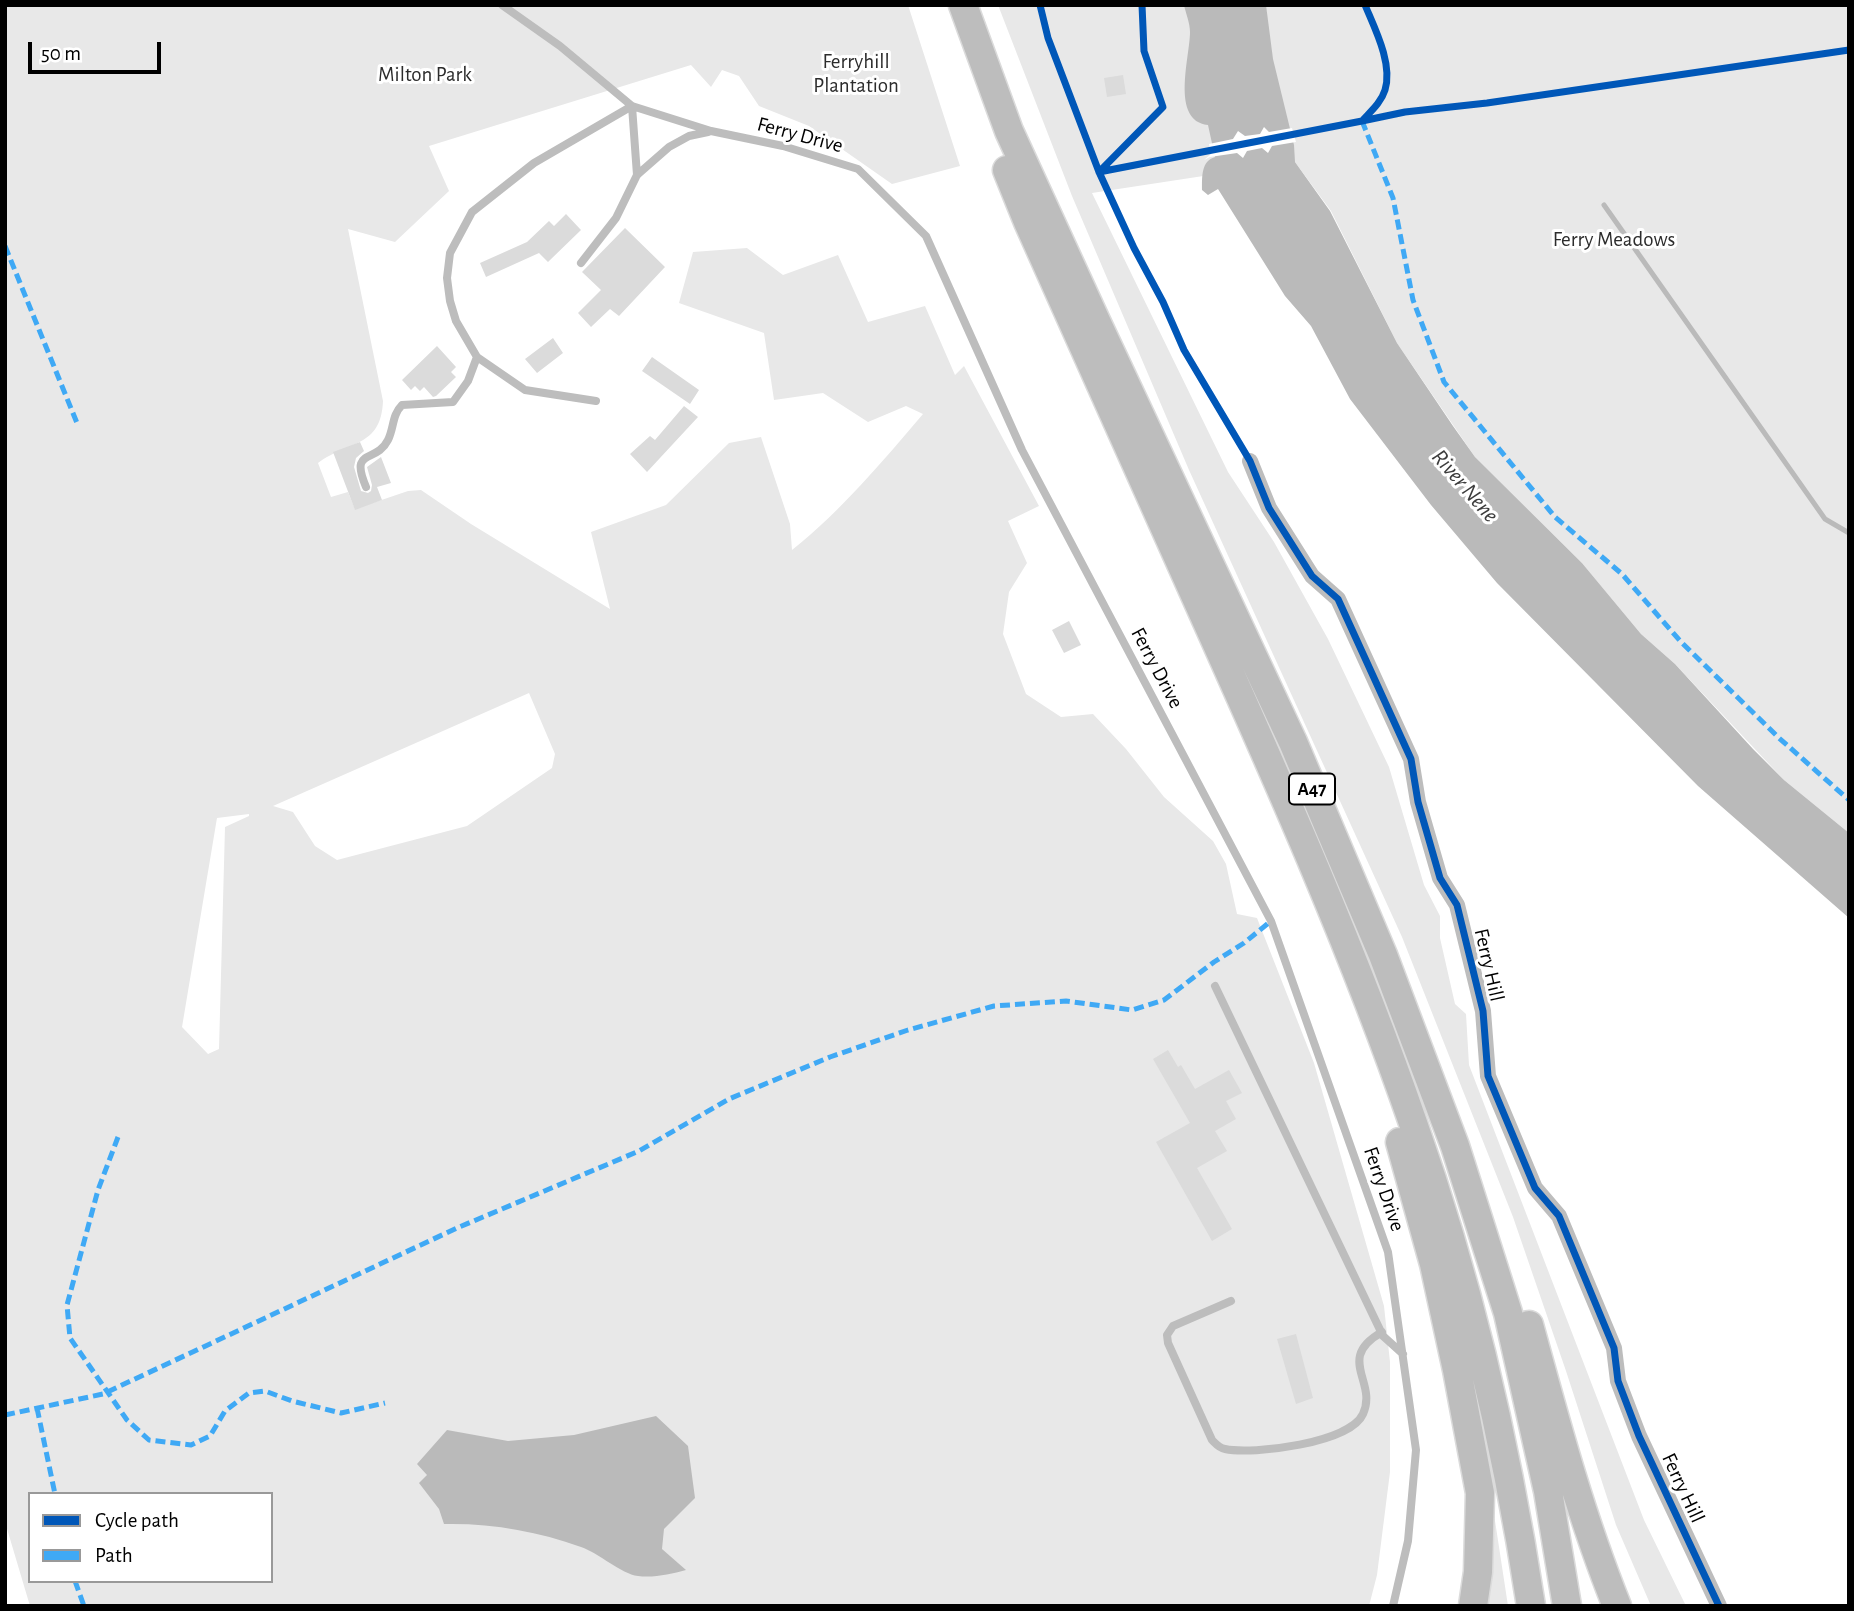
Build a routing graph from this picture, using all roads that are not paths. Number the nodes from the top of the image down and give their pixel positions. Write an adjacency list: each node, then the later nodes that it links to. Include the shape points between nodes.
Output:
1 (502, 5): 4 (lane, Ferry Drive, via 561,46)
2 (942, 5): 12 (highway, A47, via 1028,222 1290,808)
3 (962, 5): 13 (highway, A47, via 1009,131 1293,742)
4 (632, 106): 5 (lane, Ferry Drive); 6 (lane); 8 (lane, via 534,163 472,212 450,253 447,278 456,321)
5 (711, 131): 6 (lane, via 669,147); 17 (lane, Ferry Drive, via 858,169 926,236 1022,450 1271,920 1388,1252)
6 (637, 175): 7 (lane, via 616,218)
7 (580, 263)
8 (477, 357): 9 (lane, via 525,390); 11 (lane, via 453,402 402,405 396,411 387,442 362,460 359,471)
9 (596, 401)
10 (1250, 461): 23 (street, Ferry Hill, via 1269,508 1312,576 1338,599 1411,759 1418,802 1440,878 1457,905 1483,1012 1488,1076 1535,1188 1559,1216 1614,1348 1618,1381 1639,1436)
11 (366, 487)
12 (1349, 951): 19 (highway, A47, via 1434,1264 1457,1370 1480,1493); 20 (highway, A47, via 1414,1125 1451,1244 1516,1506)
13 (1383, 955): 21 (highway, A47, via 1455,1146 1508,1314 1548,1490); 22 (highway, A47, via 1468,1141 1523,1303 1572,1482)
14 (1215, 986): 16 (lane)
15 (1231, 1301): 16 (lane, via 1173,1326 1167,1335 1212,1440 1226,1449 1263,1449 1325,1439 1356,1423 1365,1400 1359,1361 1362,1349)
16 (1382, 1332): 17 (lane)
17 (1403, 1354): 18 (lane, Ferry Drive, via 1416,1450 1408,1541)
18 (1393, 1606)
19 (1473, 1606)
20 (1531, 1606)
21 (1567, 1606)
22 (1617, 1606)
23 (1719, 1606)

